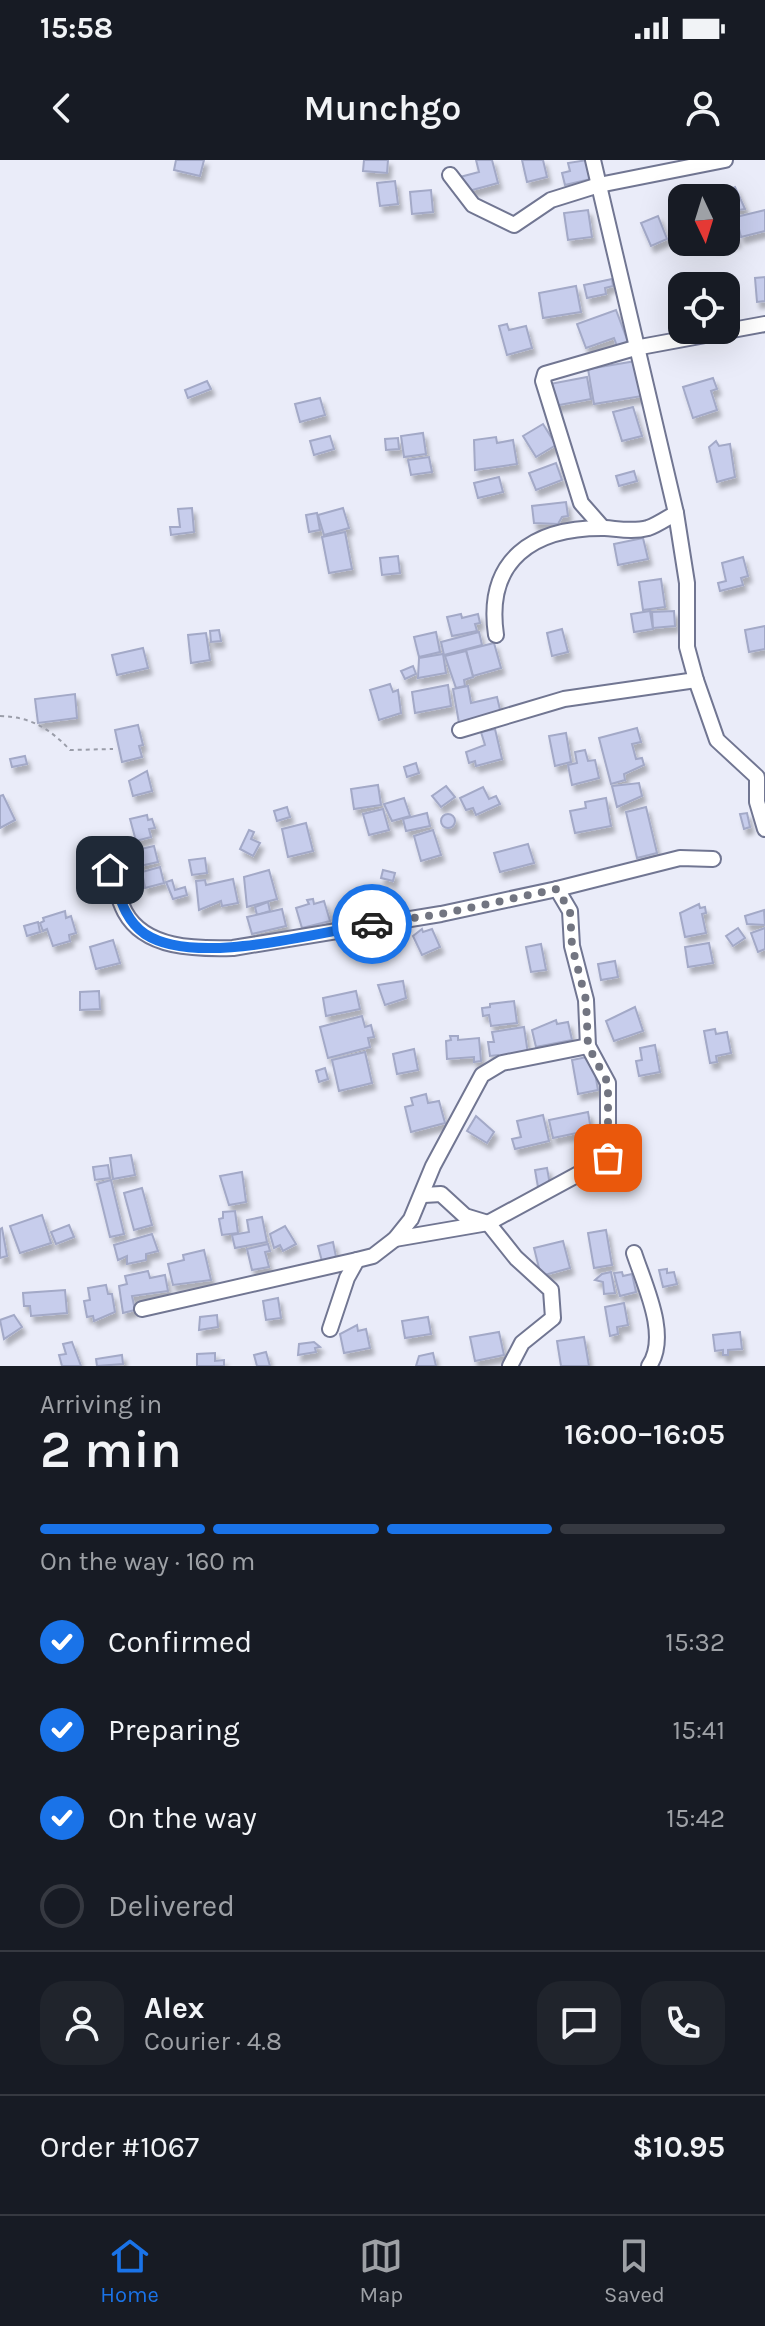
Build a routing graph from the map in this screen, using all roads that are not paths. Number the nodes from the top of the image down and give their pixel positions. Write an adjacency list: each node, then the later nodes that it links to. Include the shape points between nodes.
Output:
1 (593, 160): 4 (street)
2 (725, 160): 4 (street)
3 (450, 175): 4 (street, via 473,205 514,225 551,200)
4 (599, 185): 6 (street)
5 (765, 324): 6 (street)
6 (635, 348): 7 (street); 8 (street, via 548,371 543,381 581,503)
7 (676, 513): 8 (street, via 649,528); 10 (street, via 687,583 687,647)
8 (603, 528): 9 (street, via 555,535 513,555 496,582)
9 (496, 635)
10 (696, 680): 11 (street, via 564,699); 12 (street, via 717,740 757,777)
11 (460, 730)
12 (765, 829)
13 (713, 859): 15 (street, via 680,858)
14 (110, 870): 15 (street, via 125,912 146,935 200,949 441,914)
15 (557, 889): 16 (street, via 570,911 572,946 586,1000)
16 (588, 1046): 17 (street, via 502,1063 482,1075 433,1166); 18 (street, via 608,1083 608,1158)
17 (424, 1195): 18 (street, via 441,1194 465,1216); 19 (street)
18 (488, 1223): 19 (street); 24 (street, via 551,1290 553,1318 522,1343)
19 (395, 1239): 21 (street, via 373,1256)
20 (634, 1253): 25 (street, via 655,1320 655,1358)
21 (357, 1260): 22 (street); 23 (street)
22 (142, 1309)
23 (330, 1329)
24 (510, 1366)
25 (649, 1366)

